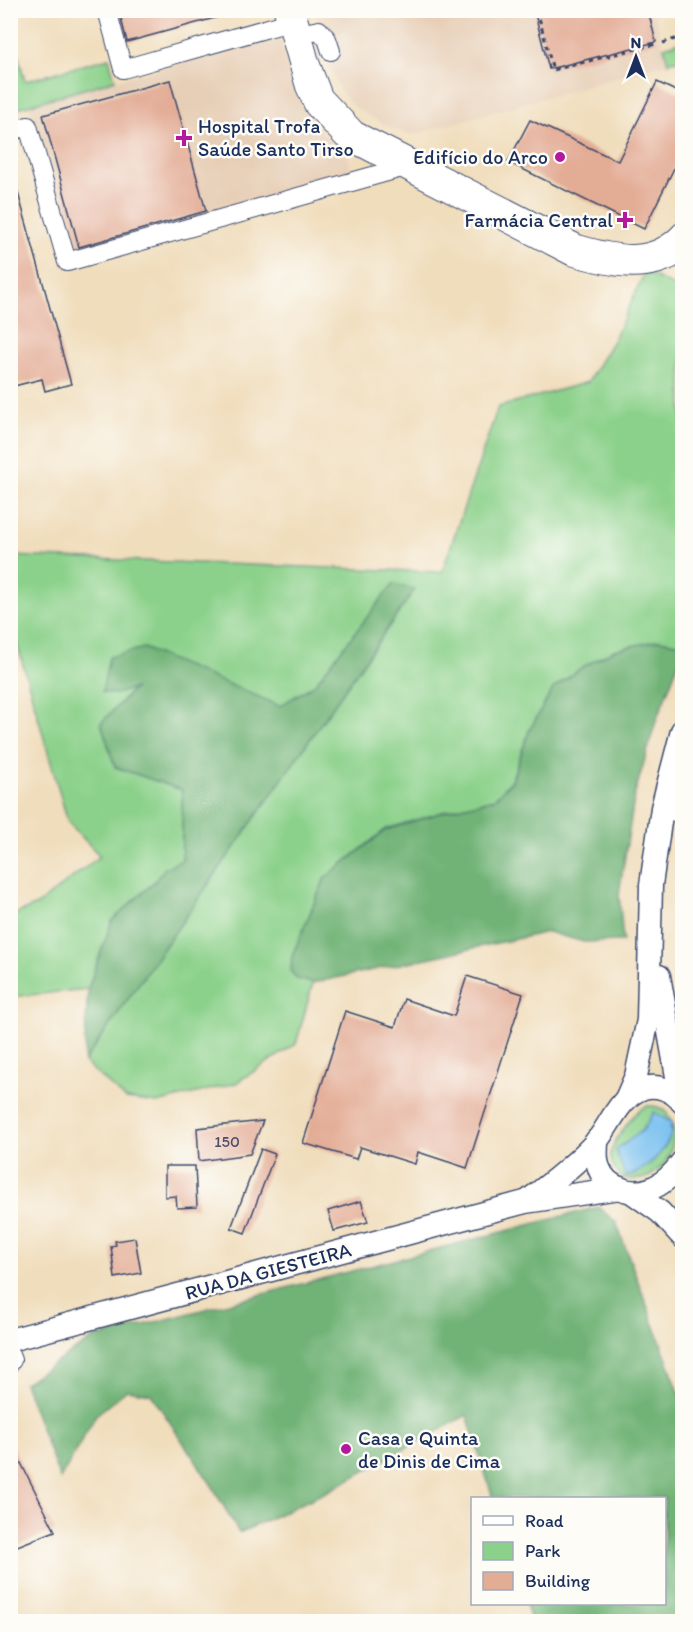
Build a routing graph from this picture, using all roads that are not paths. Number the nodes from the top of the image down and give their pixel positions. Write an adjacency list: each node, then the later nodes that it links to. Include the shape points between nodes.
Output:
1 (107, 10): 2 (street, via 123,69)
2 (288, 15): 3 (street); 6 (street, via 305,87 319,112 343,138)
3 (311, 32): 4 (street, via 327,39); 6 (street, via 310,62 323,96 356,131)
4 (331, 51)
5 (10, 131): 6 (street, via 28,126 67,262)
6 (410, 165): 9 (street, via 571,256 633,270)
7 (682, 231): 9 (street)
8 (682, 253): 9 (street)
9 (656, 258)
10 (679, 723): 11 (main road)
11 (672, 808): 12 (main road, via 651,885)
12 (651, 933): 13 (main road, via 648,1020 636,1076); 14 (main road)
13 (626, 1099): 14 (main road, via 641,1089 656,1087 670,1091); 15 (main road)
14 (682, 1101)
15 (597, 1140): 17 (main road, via 599,1170 609,1182); 18 (main road, via 566,1172)
16 (682, 1162): 17 (main road, via 671,1176 651,1189)
17 (626, 1190): 18 (main road); 19 (main road, via 660,1212)
18 (525, 1202): 20 (main road, RUA DA GIESTEIRA)
19 (682, 1236)
20 (10, 1340)
21 (10, 1354): 22 (street)
22 (10, 1363)

